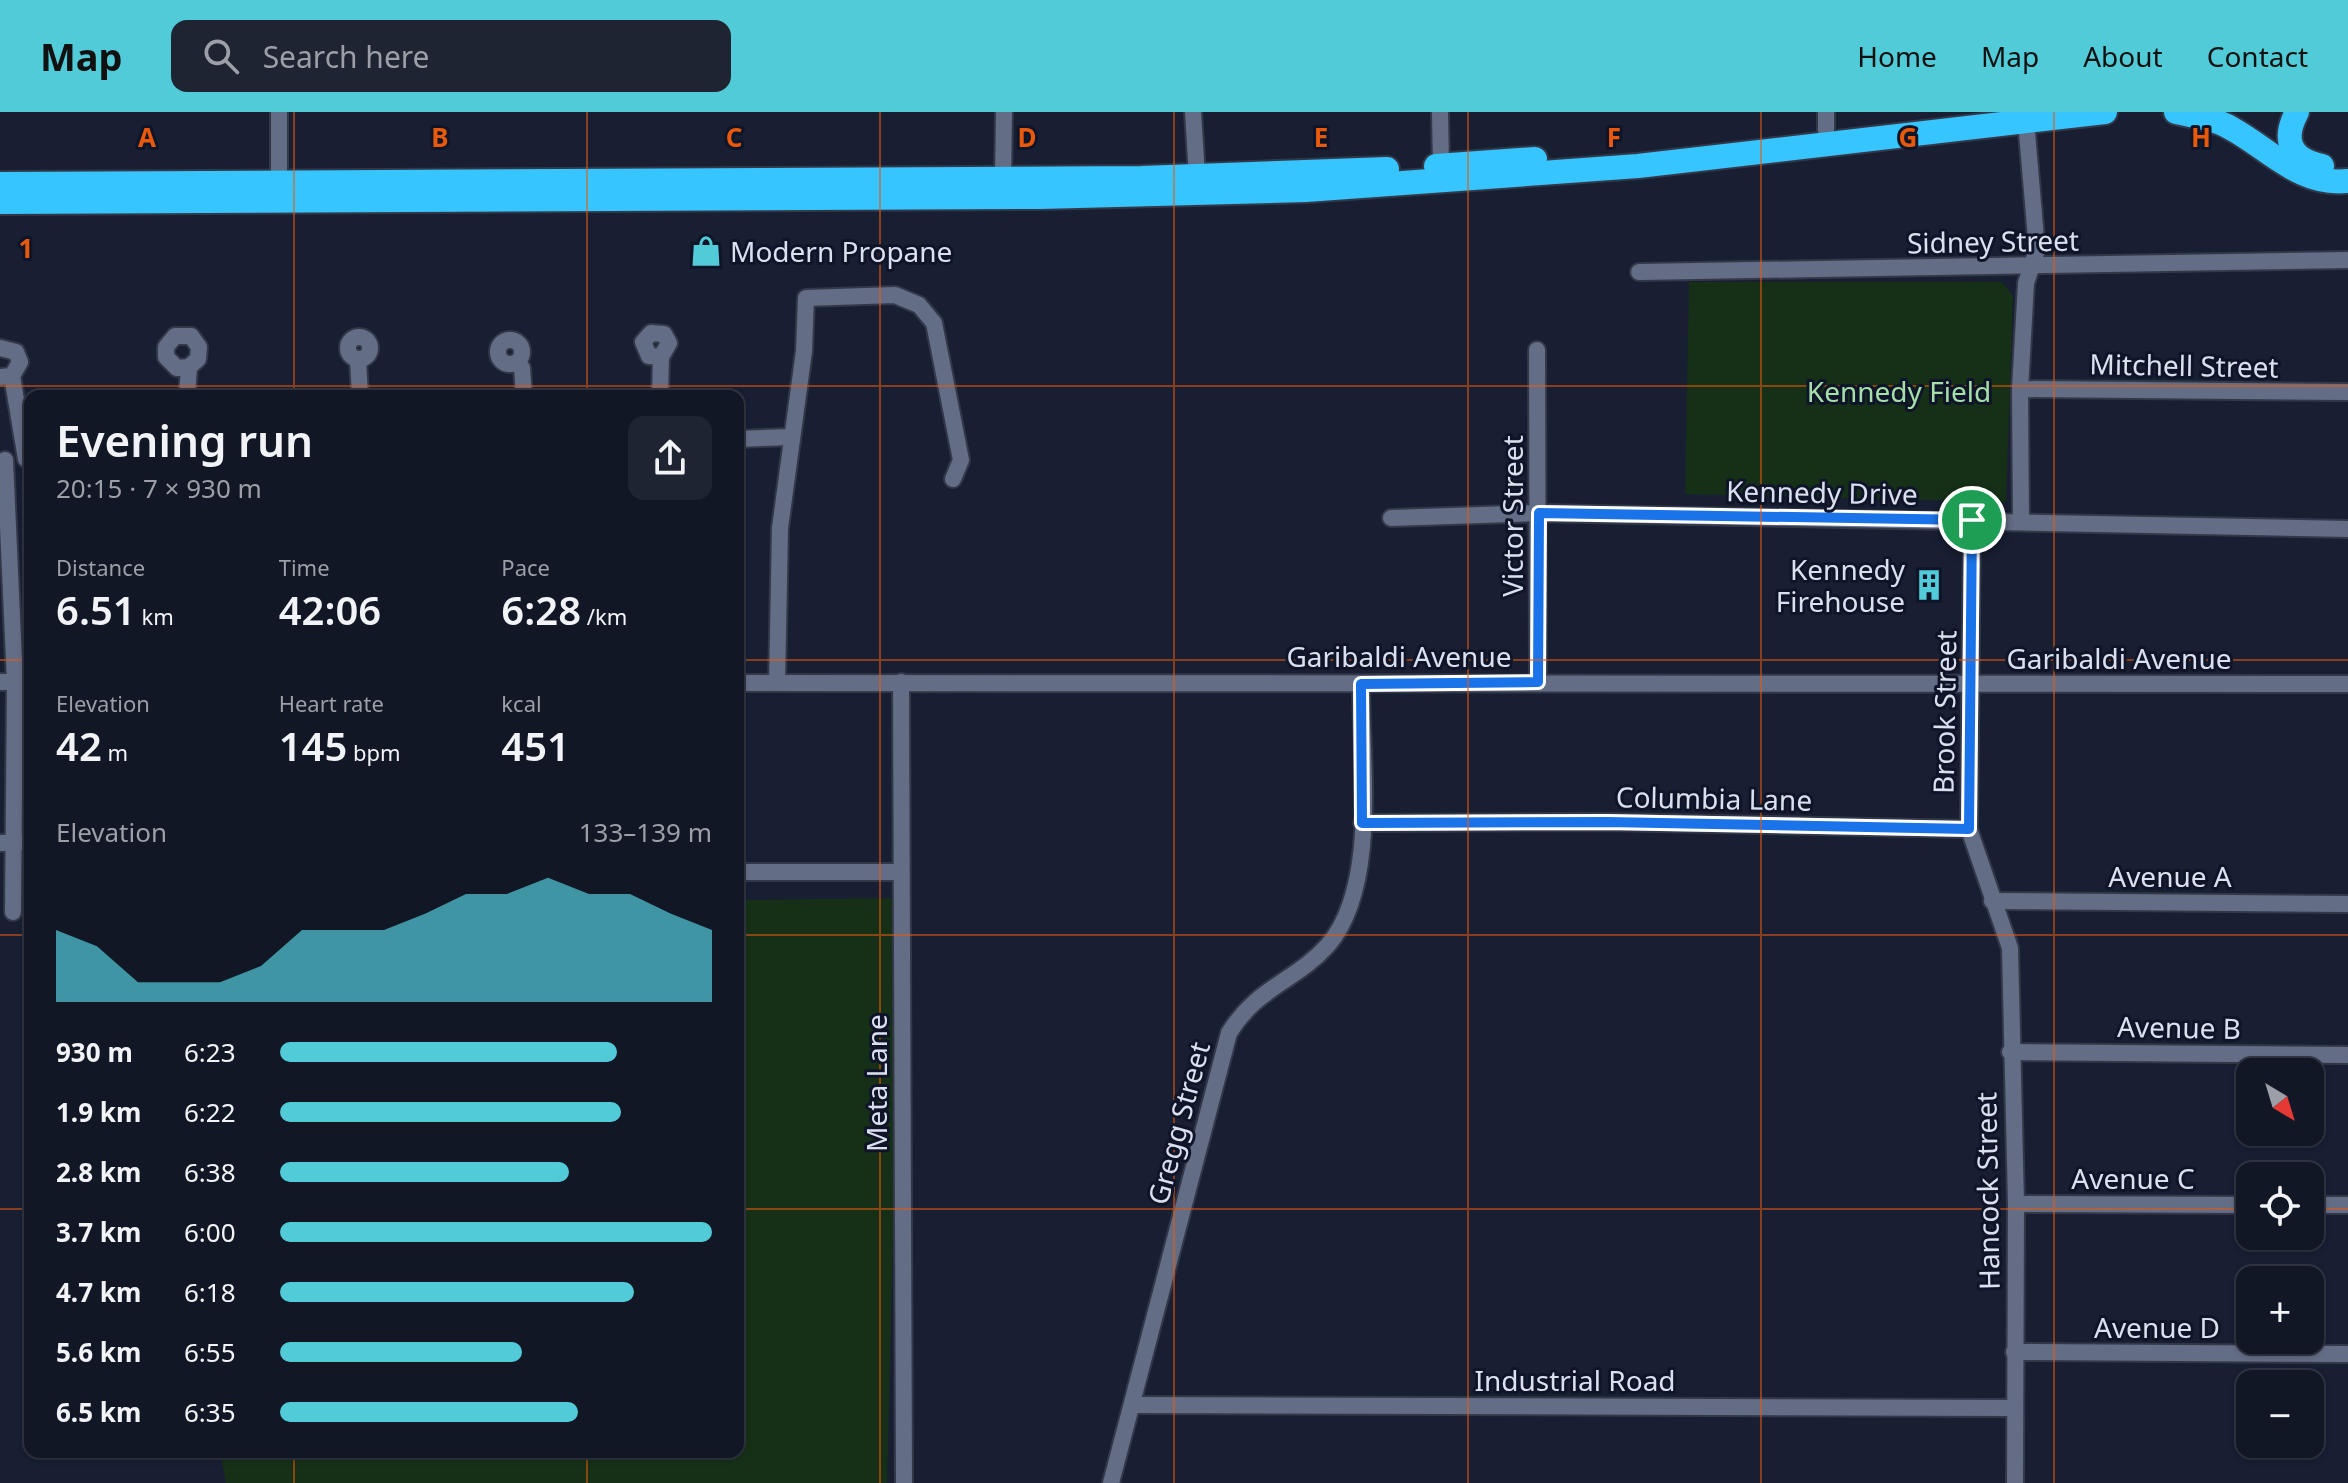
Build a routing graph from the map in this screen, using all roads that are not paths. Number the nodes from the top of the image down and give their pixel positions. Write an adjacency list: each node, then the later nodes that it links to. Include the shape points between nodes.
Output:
1 (279, 112): 16 (street)
2 (1004, 112): 14 (street)
3 (1193, 112): 13 (street)
4 (1440, 112): 11 (street)
5 (1978, 112): 9 (highway)
6 (2105, 112): 10 (highway)
7 (2176, 112): 15 (highway, via 2223,124 2301,174)
8 (2297, 112): 12 (highway, via 2287,132 2290,145 2305,162)
9 (1826, 121): 11 (highway)
10 (2026, 121): 18 (highway, via 1576,172 1216,193); 20 (street, via 2037,250)
11 (1441, 165): 13 (highway)
12 (2348, 167)
13 (1197, 176): 14 (highway)
14 (1003, 179): 16 (highway)
15 (2348, 181)
16 (279, 183): 17 (highway)
17 (0, 184)
18 (0, 202)
19 (2348, 260): 20 (street, Sidney Street)
20 (2030, 267): 21 (street, Sidney Street); 29 (street)
21 (1639, 272)
22 (0, 348): 28 (street, via 11,348 19,356 19,368)
23 (1537, 350): 41 (street, Victor Street)
24 (661, 357): 33 (street)
25 (358, 359): 31 (street)
26 (517, 363): 32 (street)
27 (189, 367): 30 (street)
28 (6, 376): 37 (street)
29 (2020, 389): 34 (street, Mitchell Street); 44 (street)
30 (187, 390)
31 (360, 390)
32 (524, 390)
33 (660, 390)
34 (2348, 392)
35 (790, 437): 36 (street); 40 (street, via 804,351 806,298 909,298 928,313 937,335 961,460); 50 (street, via 780,528)
36 (744, 439)
37 (24, 444)
38 (24, 459): 39 (street)
39 (2, 460): 46 (street)
40 (953, 479)
41 (1539, 513): 42 (street, Kennedy Drive); 43 (street, Kennedy Drive); 48 (street, Victor Street)
42 (1391, 518)
43 (1972, 520): 44 (street, Kennedy Drive); 53 (street, Brook Street)
44 (2021, 522): 45 (street, Kennedy Drive)
45 (2348, 529)
46 (15, 682): 56 (street)
47 (901, 682): 50 (street, Garibaldi Avenue); 51 (street, Garibaldi Avenue); 58 (street, Meta Lane)
48 (1538, 682): 51 (street, Garibaldi Avenue); 53 (street, Garibaldi Avenue)
49 (744, 683): 50 (street, Garibaldi Avenue)
50 (777, 683)
51 (1361, 684): 54 (street, Gregg Street)
52 (2348, 684): 53 (street, Garibaldi Avenue)
53 (1971, 685): 55 (street, Brook Street)
54 (1362, 823): 55 (street, Columbia Lane); 70 (street, Gregg Street, via 1357,888 1341,926 1308,963 1252,1001 1229,1033)
55 (1969, 829): 59 (street, Brook Street)
56 (15, 843): 61 (street)
57 (744, 872): 58 (street)
58 (900, 872): 72 (street, Meta Lane)
59 (1992, 901): 60 (street, Avenue A); 62 (street, Hancock Street, via 2010,948)
60 (2348, 904)
61 (13, 912)
62 (2010, 1052): 63 (street, Avenue B); 64 (street, Hancock Street)
63 (2348, 1055)
64 (2016, 1204): 65 (street, Avenue C); 68 (street, Hancock Street)
65 (2236, 1205)
66 (2324, 1205): 67 (street)
67 (2348, 1205)
68 (2014, 1352): 69 (street, Avenue D); 71 (street, Hancock Street)
69 (2348, 1354)
70 (1134, 1405): 71 (street, Industrial Road); 73 (street, Gregg Street)
71 (2015, 1408): 74 (street, Hancock Street)
72 (904, 1483)
73 (1111, 1483)
74 (2015, 1483)

